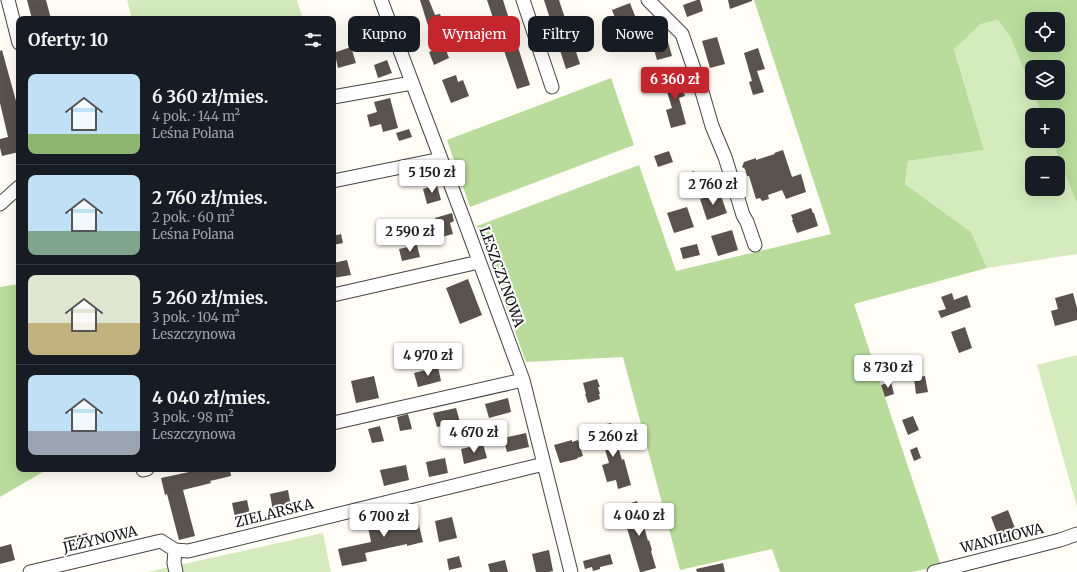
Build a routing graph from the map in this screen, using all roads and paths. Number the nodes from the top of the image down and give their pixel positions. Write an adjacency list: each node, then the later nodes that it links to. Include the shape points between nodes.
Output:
1 (8, 0): 5 (street)
2 (381, 0): 6 (street, LESZCZYNOWA)
3 (523, 0): 7 (street)
4 (648, 0): 13 (street, via 682,34)
5 (16, 31)
6 (412, 83): 8 (street); 9 (street, LESZCZYNOWA)
7 (552, 87)
8 (336, 96)
9 (441, 159): 10 (street); 14 (street, LESZCZYNOWA)
10 (336, 180)
11 (16, 190): 12 (street)
12 (0, 204)
13 (755, 245)
14 (479, 262): 15 (street); 16 (street, LESZCZYNOWA)
15 (336, 294)
16 (522, 380): 17 (street); 18 (street, LESZCZYNOWA)
17 (336, 422)
18 (544, 464): 20 (street, ZIELARSKA, via 188,550); 23 (street, LESZCZYNOWA)
19 (1077, 534): 24 (street, WANILIOWA)
20 (175, 550): 21 (street, JEŻYNOWA, via 161,541); 22 (street)
21 (30, 572)
22 (176, 572)
23 (571, 572)
24 (934, 572)

